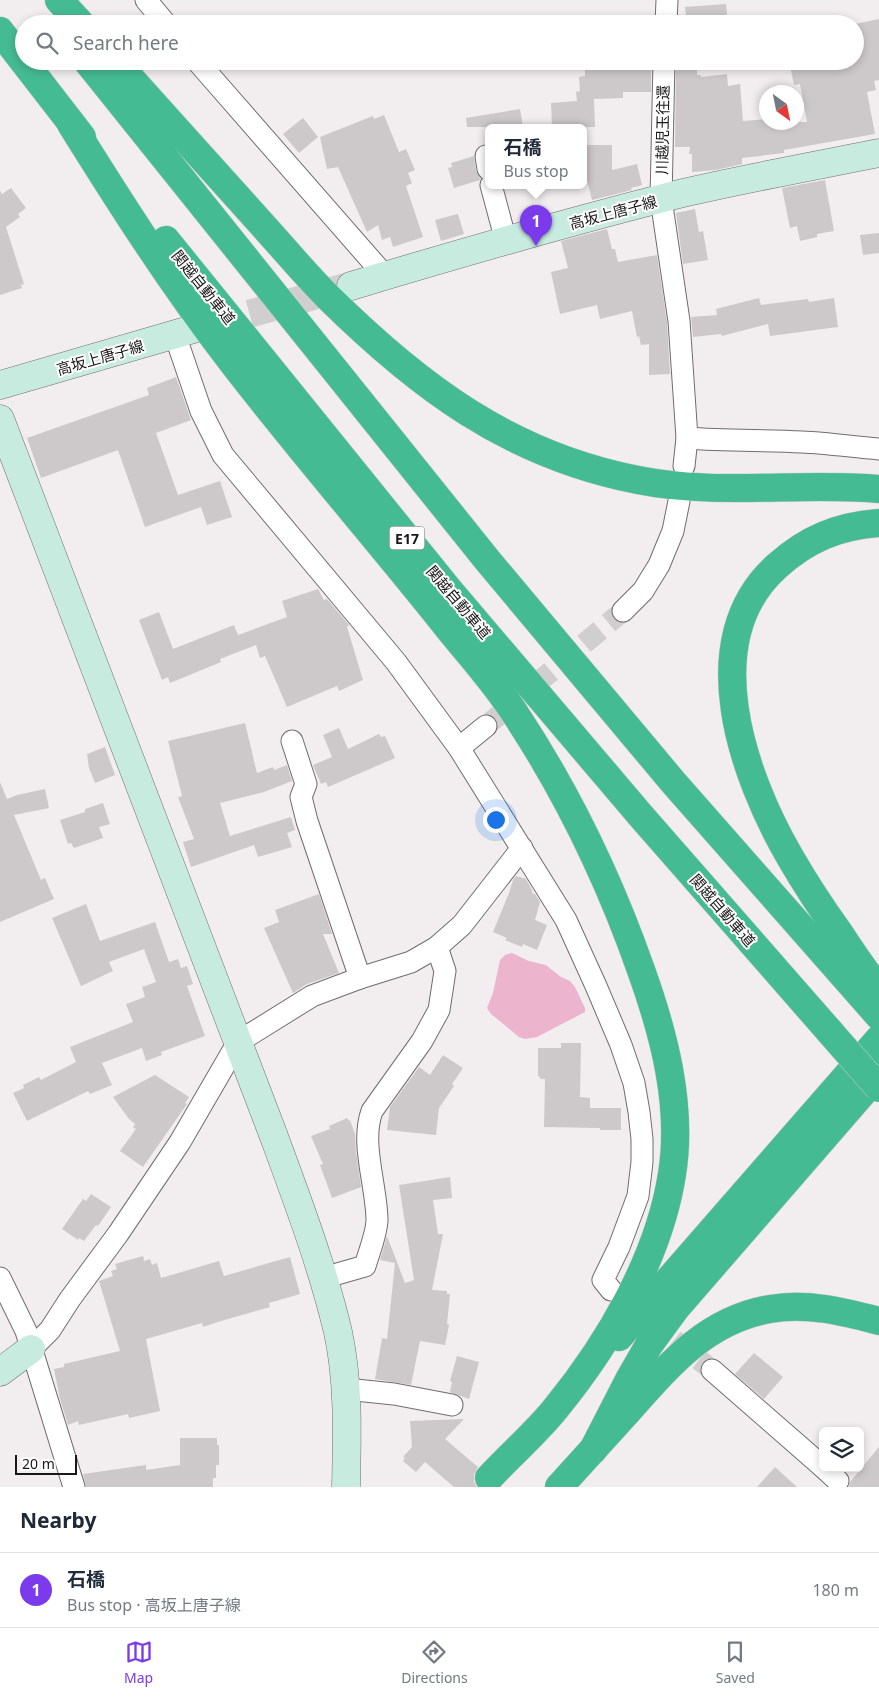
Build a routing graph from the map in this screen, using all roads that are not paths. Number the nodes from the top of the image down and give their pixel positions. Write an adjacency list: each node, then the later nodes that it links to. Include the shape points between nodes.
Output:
1 (38, 0): 5 (highway)
2 (59, 0): 6 (highway)
3 (146, 0): 7 (street)
4 (667, 0): 8 (street)
5 (50, 15)
6 (73, 15)
7 (158, 15)
8 (666, 15)
9 (0, 31): 10 (highway, 関越自動車道 / E17)
10 (15, 51)
11 (30, 70): 16 (highway, 関越自動車道 / E17)
12 (94, 70): 39 (highway, via 488,562 673,782)
13 (123, 70): 29 (highway, via 326,294 428,386 473,417 552,456 640,480 728,488 845,486)
14 (206, 70): 21 (street)
15 (664, 70): 19 (street, 川越児玉往還)
16 (71, 124): 43 (highway, 関越自動車道 / E17, bridge, via 449,590); 53 (highway, via 118,200 222,350 512,709 559,786 596,858 628,932 654,1008 669,1070 675,1124 672,1172 661,1220 644,1266 618,1317)
17 (879, 153): 19 (street, 高坂上唐子線)
18 (492, 189): 20 (street)
19 (660, 199): 20 (street, 高坂上唐子線); 26 (street, 川越児玉往還, via 679,321)
20 (506, 241): 21 (street, 高坂上唐子線)
21 (386, 276): 22 (street, 高坂上唐子線)
22 (351, 286)
23 (187, 331): 24 (street, 高坂上唐子線); 35 (street, via 201,412 223,455 396,662)
24 (0, 385)
25 (0, 419): 41 (street)
26 (687, 438): 27 (street, via 805,442); 28 (street, 川越児玉往還)
27 (879, 449)
28 (684, 466)
29 (879, 489)
30 (679, 501): 32 (street, via 673,531 659,565 643,591)
31 (879, 523): 39 (highway, via 858,524 826,534 794,551 766,576 747,603 736,632 732,666 734,705 745,753 764,806 790,857)
32 (623, 611)
33 (486, 726): 35 (street)
34 (292, 741): 38 (street, via 306,784 301,798 307,821)
35 (459, 748): 36 (street)
36 (522, 848): 37 (street, via 462,925); 46 (street, via 566,920 618,1036 634,1083 642,1162 638,1196 603,1280)
37 (437, 947): 38 (street, via 411,962); 45 (street, via 446,970 439,1010 422,1041 372,1111 368,1122 377,1224 365,1266)
38 (360, 978): 41 (street, via 312,996)
39 (873, 996)
40 (879, 1039): 53 (highway)
41 (238, 1042): 45 (street); 48 (street, via 180,1142 118,1234 50,1330)
42 (879, 1074): 54 (highway, via 676,1308 644,1354)
43 (879, 1088)
44 (0, 1278): 48 (street, via 26,1331)
45 (323, 1278): 51 (street, via 338,1333)
46 (611, 1290)
47 (879, 1320): 54 (highway, via 803,1307 770,1308 736,1319 706,1334 679,1355)
48 (30, 1349): 50 (street); 57 (street)
49 (712, 1370): 55 (street)
50 (0, 1372)
51 (346, 1389): 52 (street); 58 (street)
52 (452, 1405)
53 (555, 1410): 56 (highway)
54 (593, 1450): 59 (highway)
55 (819, 1464)
56 (489, 1478)
57 (74, 1487)
58 (346, 1487)
59 (559, 1487)

